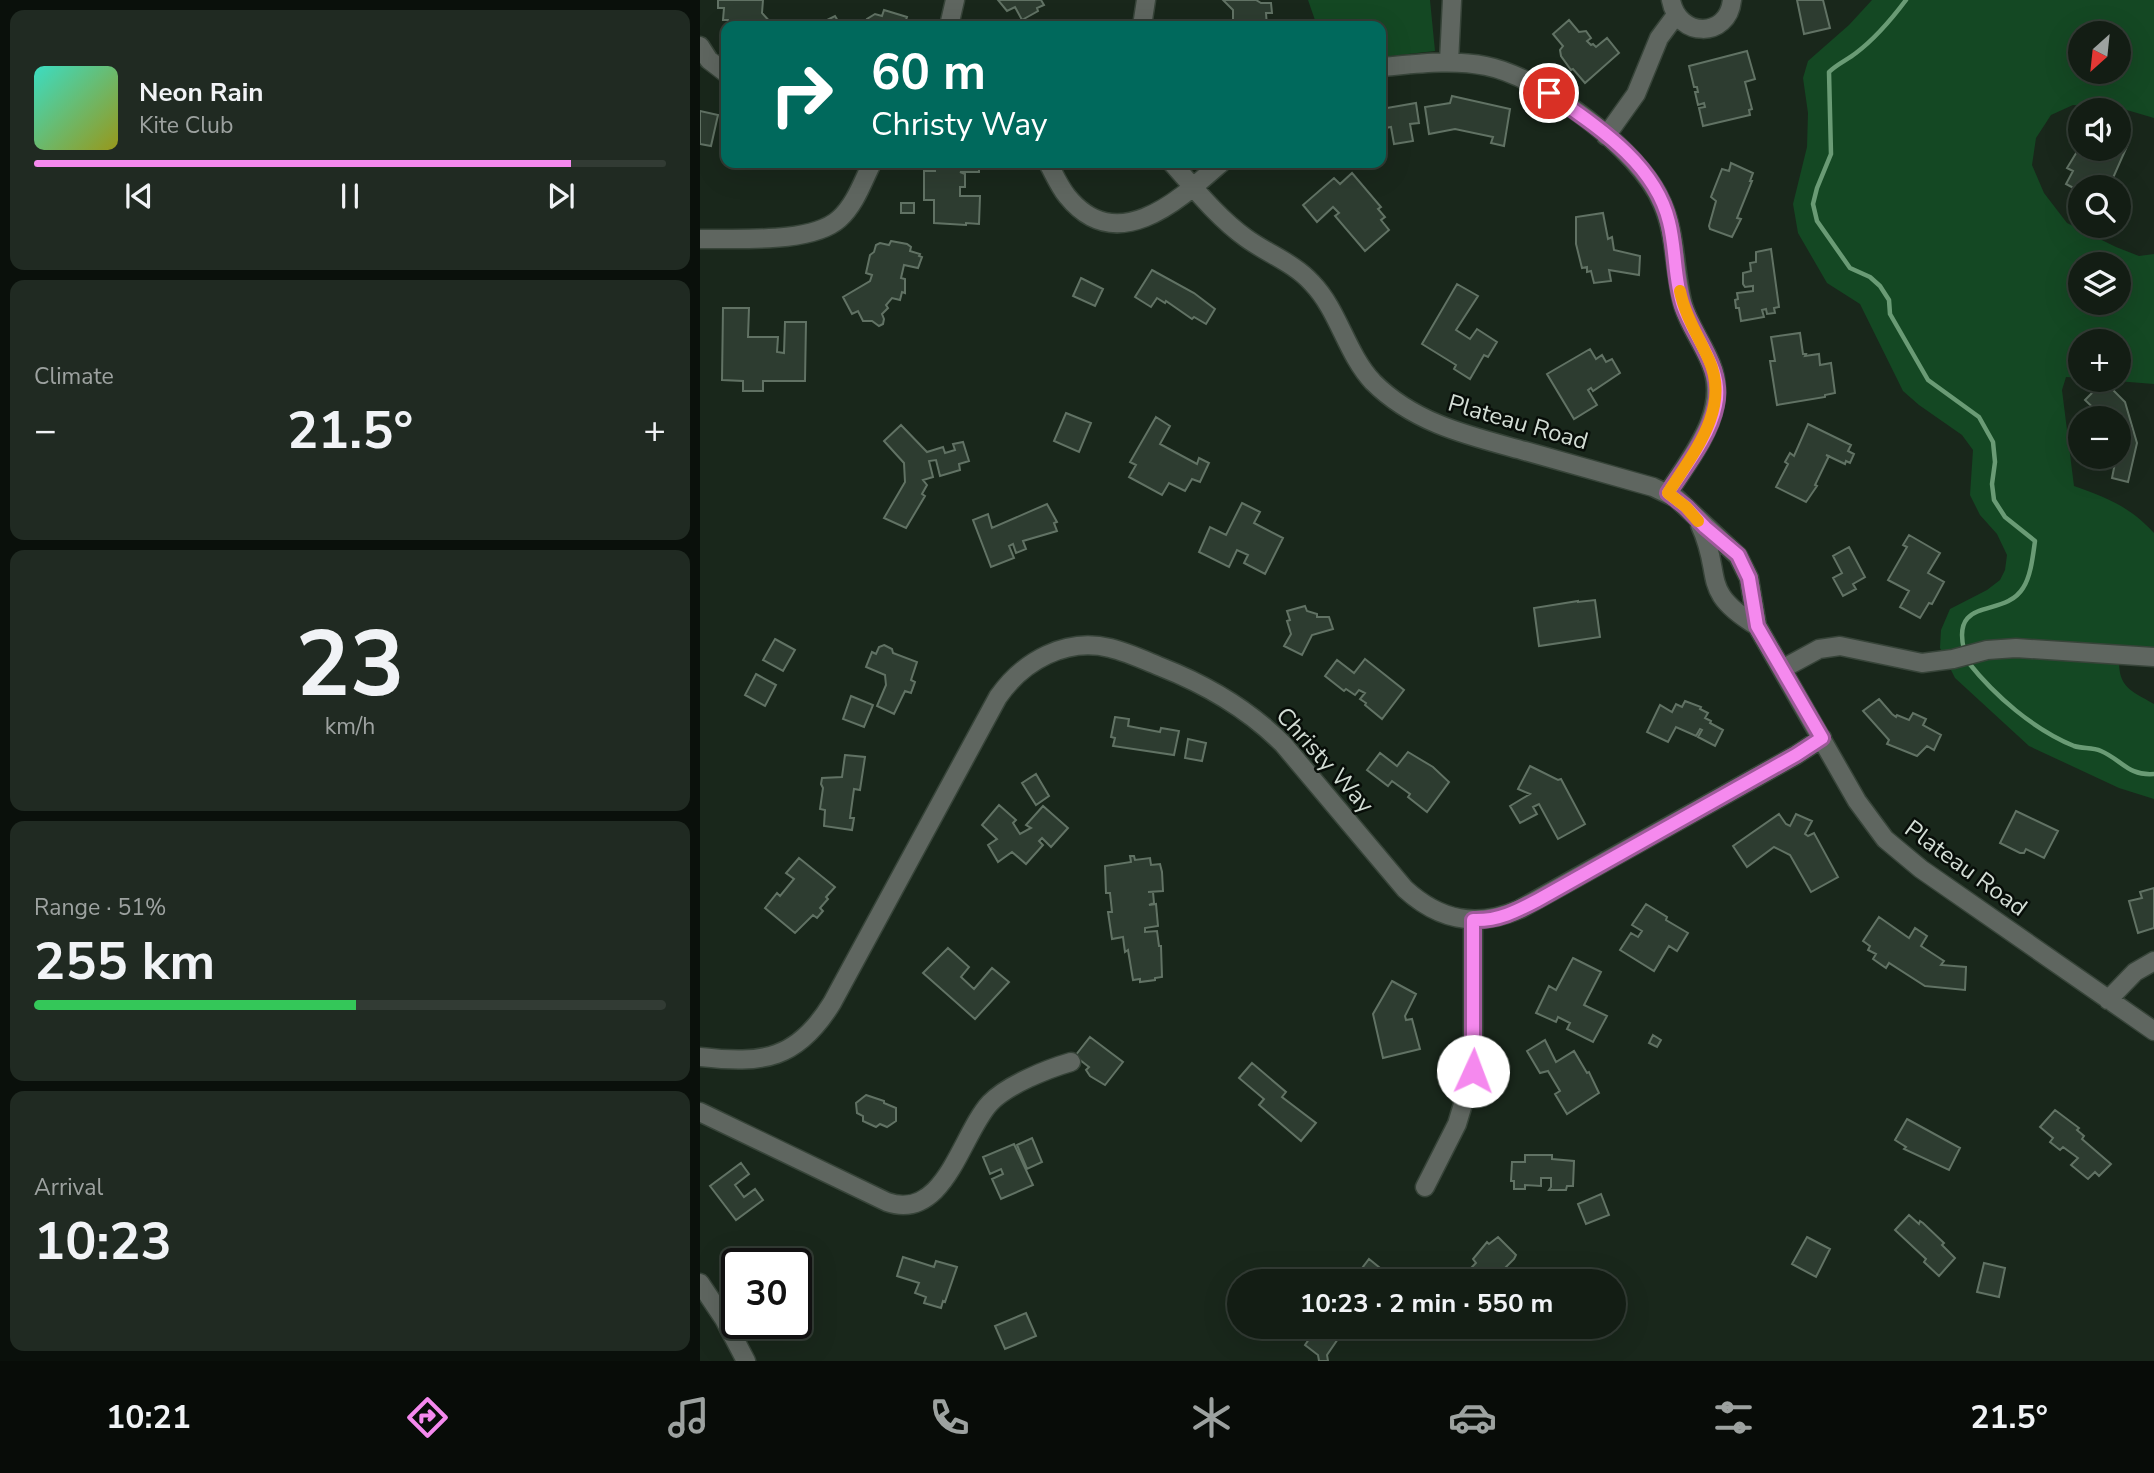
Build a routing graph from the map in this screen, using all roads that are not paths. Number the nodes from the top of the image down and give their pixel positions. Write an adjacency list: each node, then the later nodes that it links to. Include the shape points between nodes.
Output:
1 (955, 0): 6 (street)
2 (1146, 0): 7 (street)
3 (1452, 0): 9 (street)
4 (1732, 0): 5 (street, via 1724,21 1698,30 1685,25)
5 (1673, 8): 12 (street, via 1636,94)
6 (950, 21)
7 (1143, 21)
8 (700, 46): 11 (street)
9 (1449, 62): 10 (street); 12 (street, via 1510,73 1549,93)
10 (1386, 67)
11 (721, 69)
12 (1606, 136): 19 (street, via 1637,164 1660,197 1669,220 1683,306 1715,377 1716,406 1711,419)
13 (869, 168): 18 (street, via 847,210 819,231)
14 (1051, 168): 17 (street, via 1074,203 1109,222 1148,218)
15 (1177, 168): 17 (street, Plateau Road)
16 (1215, 168): 17 (street)
17 (1193, 186): 19 (street, Plateau Road, via 1246,238 1313,284 1360,365 1383,391 1416,415 1449,430)
18 (700, 239)
19 (1668, 493): 20 (street, Plateau Road)
20 (1699, 521): 21 (street, Plateau Road, via 1738,555 1745,567); 21 (street, Plateau Road, via 1710,549 1717,592)
21 (1757, 626): 23 (street, Plateau Road)
22 (2154, 657): 23 (street, via 2016,648 1922,663 1840,646 1819,649)
23 (1782, 668): 24 (street, Plateau Road)
24 (1822, 738): 25 (street, Christy Way, via 1538,900 1504,916); 27 (street, Plateau Road, via 1885,839)
25 (1473, 920): 29 (street, Christy Way, via 1444,914 1417,900 1283,744 1228,698 1123,652 1074,646 1031,663 998,696 812,1032 795,1047 766,1058); 32 (street, via 1473,1071 1457,1124)
26 (2154, 961): 27 (street, via 2135,972)
27 (2108, 1000): 28 (street, Plateau Road)
28 (2154, 1031)
29 (700, 1057)
30 (1071, 1062): 31 (street, via 992,1101 936,1187 914,1205 901,1207)
31 (700, 1112)
32 (1425, 1187)
33 (700, 1283): 34 (street)
34 (746, 1361)

